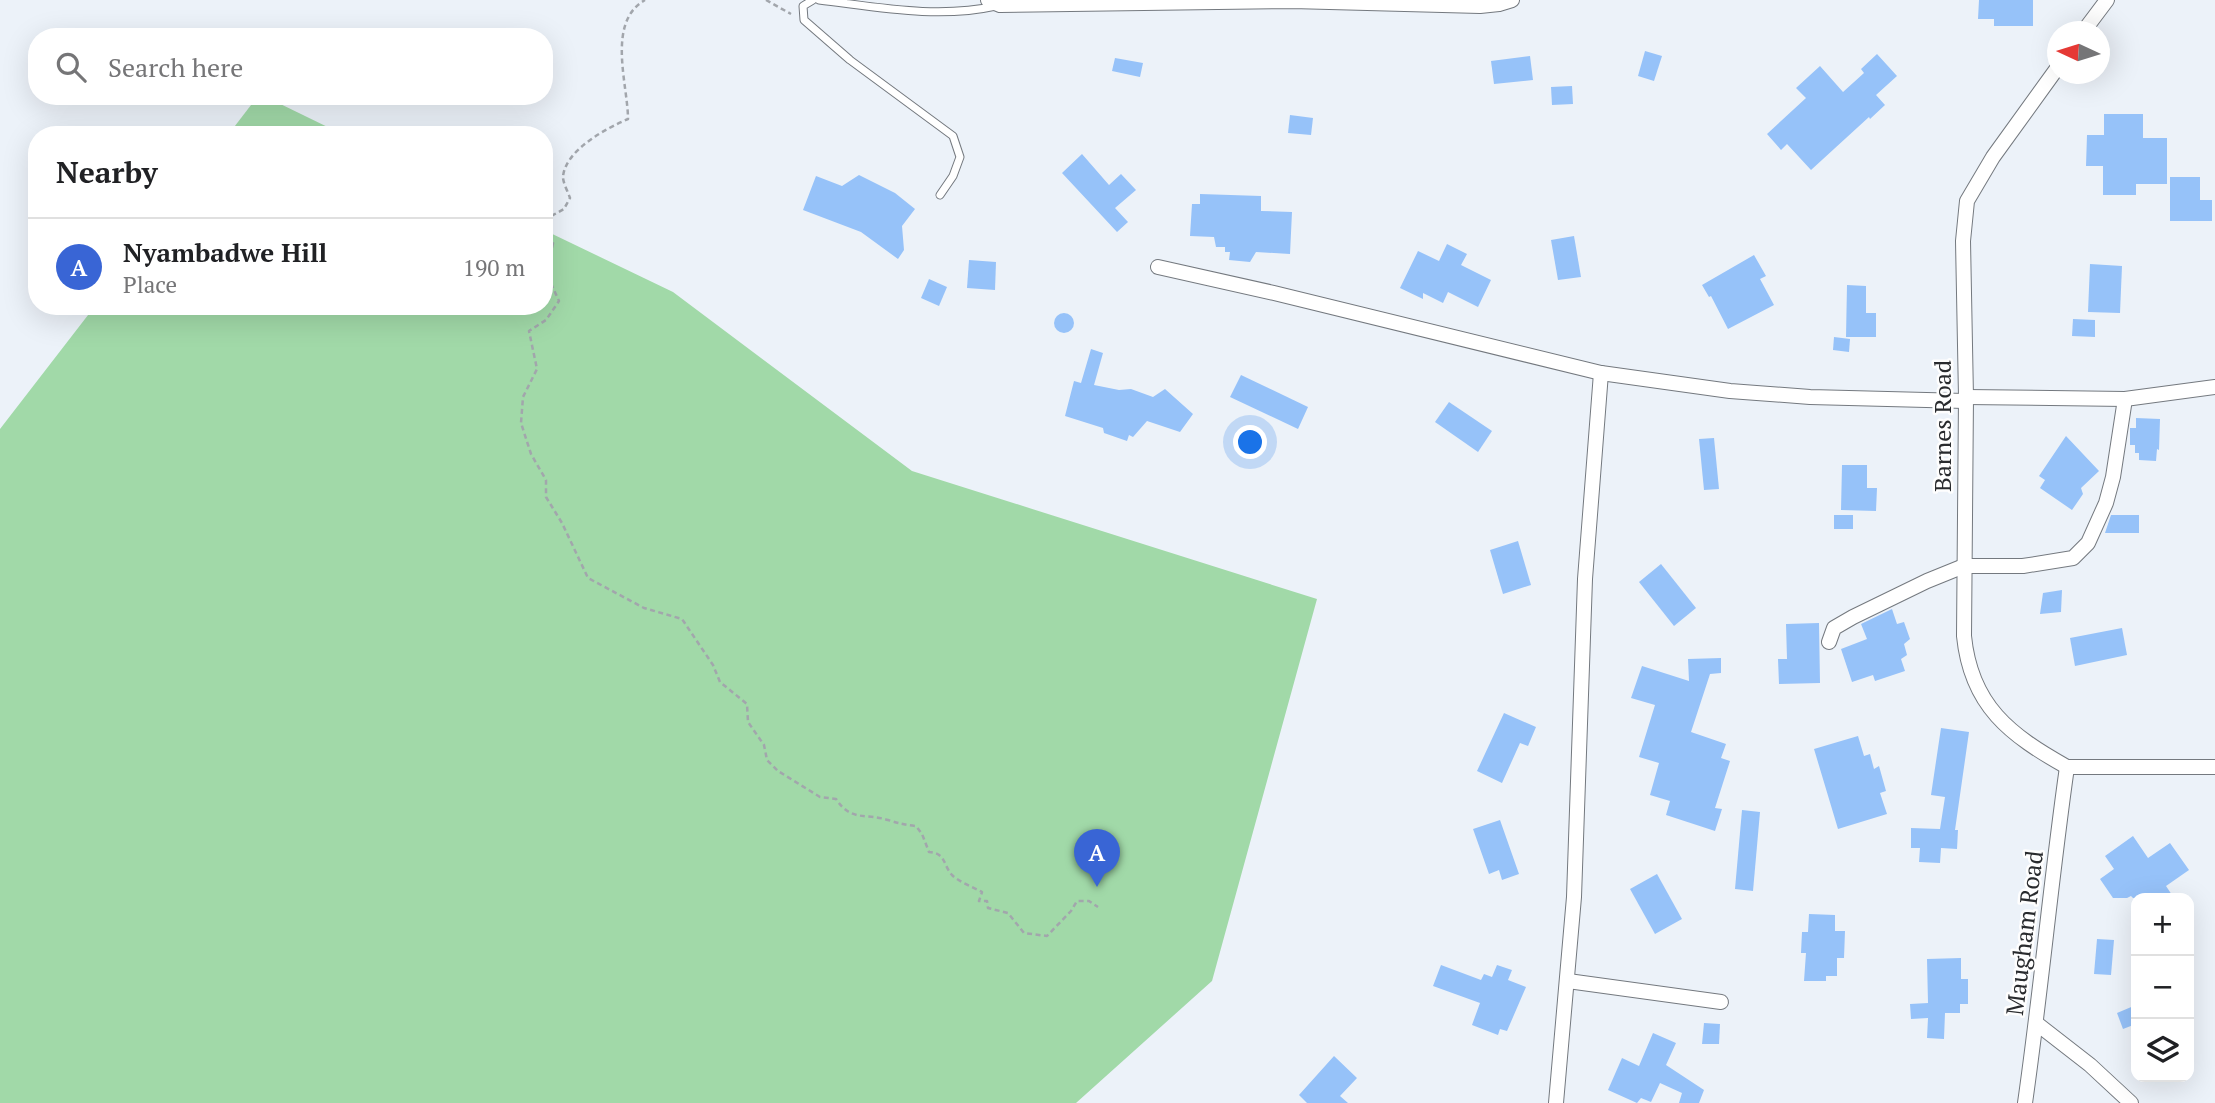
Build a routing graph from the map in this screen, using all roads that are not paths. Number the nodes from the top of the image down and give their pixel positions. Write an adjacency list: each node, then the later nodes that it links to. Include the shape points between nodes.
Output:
1 (813, 0): 9 (lane, via 803,6 804,20 953,136 960,157)
2 (818, 0): 6 (lane, via 940,14 971,12)
3 (1512, 0): 4 (street, via 1480,6)
4 (1292, 1): 6 (street)
5 (2102, 1): 7 (street)
6 (994, 3)
7 (2090, 21)
8 (2047, 82): 13 (street, Barnes Road, via 1967,201 1963,241)
9 (940, 195)
10 (1158, 267): 11 (street)
11 (1601, 373): 13 (street, via 1810,397); 19 (street, via 1586,579)
12 (2215, 387): 14 (street)
13 (1966, 399): 14 (street); 15 (street, Barnes Road)
14 (2125, 399): 15 (street, via 2106,503 2080,552 2049,563)
15 (1964, 566): 16 (street, via 1853,617 1834,628); 17 (street, Barnes Road, via 1966,661 1977,688 2005,726)
16 (1829, 642)
17 (2067, 767): 18 (street); 21 (street, Maugham Road)
18 (2215, 767)
19 (1568, 981): 20 (street); 22 (street)
20 (1721, 1002)
21 (2036, 1023): 23 (street, Maugham Road); 24 (street)
22 (1556, 1103)
23 (2025, 1103)
24 (2131, 1103)

